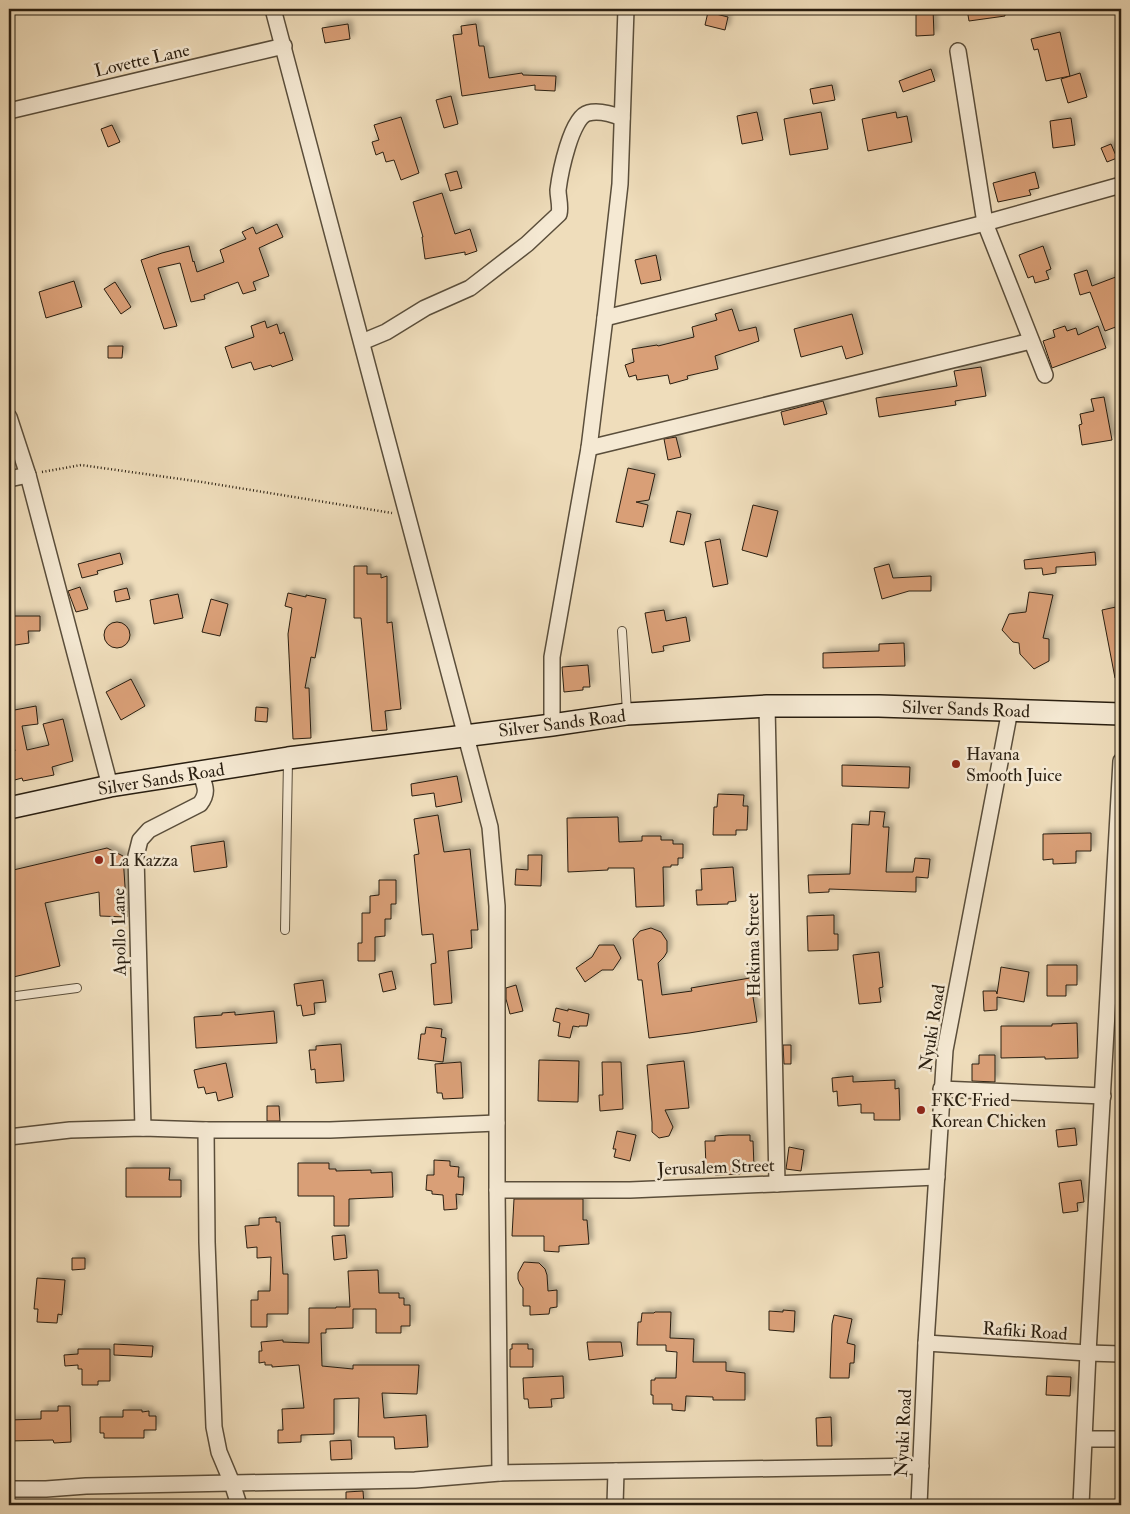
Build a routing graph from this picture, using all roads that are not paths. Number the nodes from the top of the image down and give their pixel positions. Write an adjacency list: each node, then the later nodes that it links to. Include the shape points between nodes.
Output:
1 (273, 9): 3 (street)
2 (626, 9): 6 (street)
3 (284, 46): 5 (street, Lovette Lane); 11 (street)
4 (958, 51): 8 (street)
5 (9, 111)
6 (622, 118): 9 (street, via 620,184); 11 (street, via 597,112 580,117 569,139 559,186 559,214 526,244 470,288)
7 (1121, 184): 8 (street)
8 (985, 223): 9 (street); 10 (street)
9 (606, 318): 14 (street)
10 (1031, 341): 12 (street); 14 (street)
11 (362, 342): 23 (street)
12 (1045, 375)
13 (9, 417): 15 (street)
14 (589, 448): 22 (street, via 552,657)
15 (28, 475): 16 (street); 27 (street)
16 (9, 479)
17 (622, 630): 20 (lane)
18 (767, 706): 19 (street, Silver Sands Road); 20 (street, Silver Sands Road); 39 (street, Hekima Street)
19 (1010, 710): 21 (street, Silver Sands Road); 32 (street, Nyuki Road, via 944,1050)
20 (627, 714): 22 (street, Silver Sands Road)
21 (1121, 714)
22 (552, 725): 23 (street, Silver Sands Road)
23 (465, 735): 24 (street, Silver Sands Road); 34 (street, via 490,827 497,906)
24 (288, 758): 26 (street, Silver Sands Road); 29 (lane)
25 (1121, 762): 33 (street)
26 (200, 772): 27 (street, Silver Sands Road); 35 (street, Apollo Lane, via 206,787 205,798 200,804 149,830 140,840 136,856)
27 (110, 786): 28 (street, Silver Sands Road)
28 (9, 808)
29 (285, 930)
30 (78, 988): 31 (lane)
31 (9, 997)
32 (941, 1089): 33 (street); 38 (street, Nyuki Road)
33 (1102, 1096): 42 (street)
34 (497, 1123): 36 (street, via 330,1130); 40 (street)
35 (143, 1128): 36 (street); 37 (street, via 70,1130)
36 (206, 1130): 49 (street, via 214,1427 219,1452)
37 (9, 1137)
38 (937, 1177): 39 (street, Jerusalem Street); 41 (street, Nyuki Road)
39 (777, 1184): 40 (street, Jerusalem Street, via 630,1190)
40 (497, 1190): 48 (street)
41 (926, 1343): 42 (street, Rafiki Road); 46 (street, Nyuki Road)
42 (1088, 1353): 43 (street, Rafiki Road); 44 (street)
43 (1121, 1354)
44 (1085, 1439): 45 (street); 54 (street)
45 (1121, 1439)
46 (921, 1466): 47 (street); 53 (street, Nyuki Road)
47 (616, 1471): 48 (street); 52 (street)
48 (500, 1473): 49 (street, via 415,1480)
49 (232, 1483): 50 (street); 51 (street)
50 (9, 1489)
51 (240, 1505)
52 (616, 1505)
53 (919, 1505)
54 (1081, 1505)

